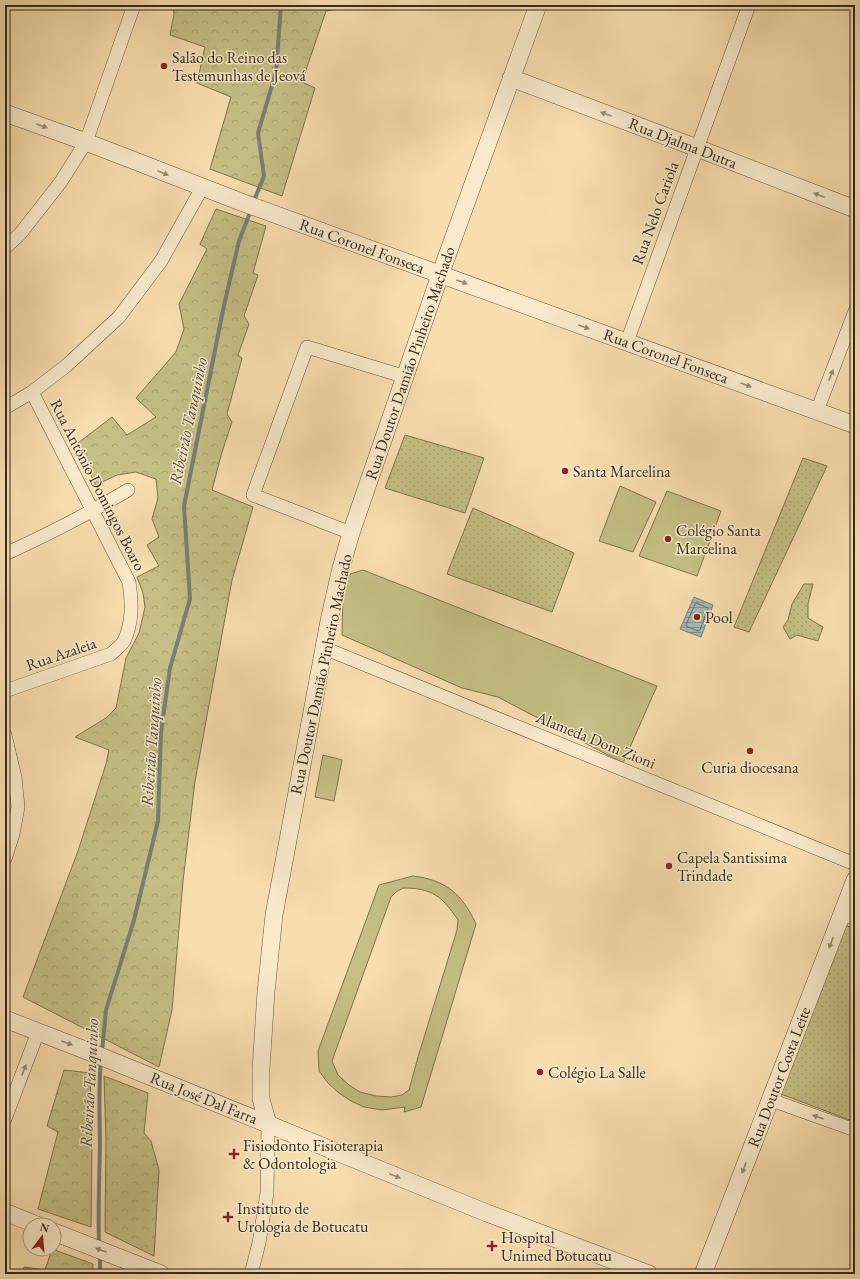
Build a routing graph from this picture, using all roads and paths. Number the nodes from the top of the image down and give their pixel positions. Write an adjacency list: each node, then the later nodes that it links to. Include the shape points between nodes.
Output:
1 (134, 5): 6 (street)
2 (538, 5): 4 (street, Rua Doutor Damião Pinheiro Machado)
3 (749, 5): 7 (street, Rua Nelo Cariola)
4 (512, 78): 7 (street, Rua Djalma Dutra, one-way to 4); 11 (street, Rua Doutor Damião Pinheiro Machado)
5 (5, 113): 6 (street, Rua Coronel Fonseca, one-way to 6)
6 (86, 142): 8 (street, Rua Coronel Fonseca, one-way to 8); 10 (street, via 60,183 20,234)
7 (697, 148): 9 (street, Rua Djalma Dutra, one-way to 7); 13 (street, Rua Nelo Cariola)
8 (202, 188): 11 (street, Rua Coronel Fonseca); 15 (street, via 161,261 119,317 66,366)
9 (855, 209)
10 (5, 248)
11 (440, 275): 13 (street, Rua Coronel Fonseca, one-way to 13); 14 (street, Rua Doutor Damião Pinheiro Machado)
12 (855, 311): 17 (street, one-way to 12)
13 (627, 342): 17 (street, Rua Coronel Fonseca, one-way to 17)
14 (406, 377): 21 (street, Rua Doutor Damião Pinheiro Machado); 21 (street, via 307,346 253,494)
15 (32, 392): 16 (street); 20 (street, Rua Antônio Domingos Boaro)
16 (5, 408)
17 (817, 411): 18 (street, Rua Coronel Fonseca)
18 (855, 424)
19 (128, 490): 20 (street)
20 (93, 511): 22 (street); 23 (street, Rua Antônio Domingos Boaro, via 129,582 131,616)
21 (351, 533): 24 (street, Rua Doutor Damião Pinheiro Machado, via 340,568)
22 (5, 554)
23 (124, 642): 25 (street, Rua Azaleia, via 110,654)
24 (324, 648): 28 (street, Alameda Dom Zioni); 35 (street, Rua Doutor Damião Pinheiro Machado, via 274,915 261,1070 261,1099)
25 (5, 691)
26 (5, 735): 27 (street, via 15,777 18,807)
27 (5, 859)
28 (855, 864)
29 (855, 880): 30 (street, Rua Doutor Costa Leite)
30 (848, 916): 33 (street, Rua Doutor Costa Leite, one-way to 33)
31 (5, 1019): 32 (street, Rua José Dal Farra)
32 (38, 1032): 34 (street, one-way to 32); 35 (street, Rua José Dal Farra, one-way to 35)
33 (771, 1100): 36 (street, one-way to 33); 43 (street, Rua Doutor Costa Leite, one-way to 43)
34 (5, 1119)
35 (268, 1124): 41 (street, Rua Doutor Damião Pinheiro Machado, via 267,1193); 42 (street, Rua José Dal Farra, one-way to 42, via 487,1213)
36 (855, 1130)
37 (5, 1212): 38 (street)
38 (22, 1219)
39 (62, 1235): 40 (street, one-way to 39)
40 (161, 1274)
41 (251, 1274)
42 (649, 1274)
43 (703, 1274)

